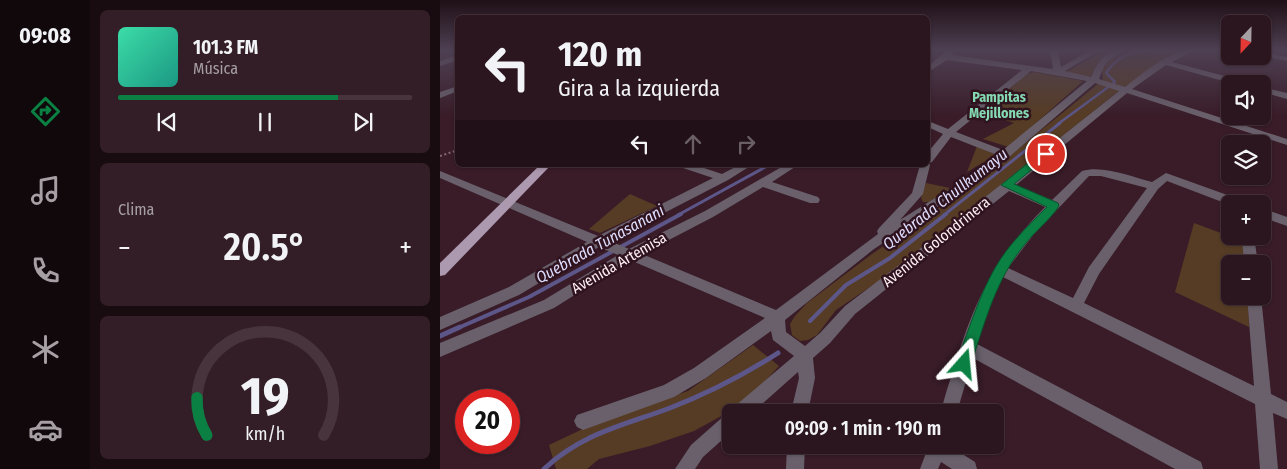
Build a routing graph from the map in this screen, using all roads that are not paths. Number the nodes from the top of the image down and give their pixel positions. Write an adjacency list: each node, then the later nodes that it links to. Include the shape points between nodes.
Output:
1 (1025, 72): 14 (street)
2 (1058, 72): 7 (street)
3 (1097, 72): 7 (street, Avenida Golondrinera)
4 (1146, 72): 8 (street, Avenida Golondrinera)
5 (1201, 72): 6 (street)
6 (1221, 78)
7 (1094, 80): 8 (street); 17 (street, Avenida Golondrinera)
8 (1116, 87): 15 (street); 26 (street, Avenida Golondrinera)
9 (455, 89): 11 (street)
10 (1271, 92): 12 (street)
11 (440, 95)
12 (1287, 96)
13 (930, 125): 14 (street)
14 (951, 133): 16 (street); 17 (street)
15 (1287, 142)
16 (930, 154)
17 (1004, 155): 34 (street, Avenida Golondrinera)
18 (544, 167): 30 (main road)
19 (690, 167): 24 (street)
20 (743, 167): 24 (street, Avenida Artemisa)
21 (790, 167): 25 (street, Avenida Artemisa)
22 (924, 167): 34 (street, via 917,194)
23 (440, 174): 30 (street)
24 (724, 178): 35 (street, Avenida Artemisa)
25 (762, 183): 29 (street); 35 (street, Avenida Artemisa, via 709,214)
26 (1006, 185): 31 (street); 44 (street, Avenida Golondrinera, via 850,310 826,338)
27 (1154, 186): 28 (street, via 1166,176); 31 (street, via 1086,173); 39 (street, via 1094,271)
28 (1221, 197)
29 (814, 200)
30 (508, 203): 35 (street); 37 (main road)
31 (1054, 206): 36 (street, via 1021,240)
32 (1271, 216): 33 (street)
33 (1287, 222)
34 (869, 246): 40 (street)
35 (616, 248): 40 (street); 41 (street, Avenida Artemisa); 43 (street, Avenida Artemisa, via 549,304)
36 (1000, 270): 39 (street); 42 (street, via 984,303)
37 (440, 271)
38 (1255, 305): 45 (street)
39 (1076, 306): 45 (street)
40 (778, 317): 44 (street, via 778,335); 50 (street, via 700,373 668,391)
41 (440, 324)
42 (969, 348): 48 (street); 59 (street)
43 (440, 350)
44 (805, 355): 46 (street, Avenida Golondrinera); 47 (street, via 807,378)
45 (1264, 400): 49 (street); 60 (street)
46 (750, 404)
47 (802, 404)
48 (951, 404)
49 (1287, 412)
50 (583, 421)
51 (722, 428): 55 (street, via 697,450)
52 (796, 454): 56 (street)
53 (935, 454): 57 (street)
54 (948, 454): 58 (street)
55 (684, 469)
56 (795, 469)
57 (929, 469)
58 (968, 469)
59 (1194, 469)
60 (1269, 469)

